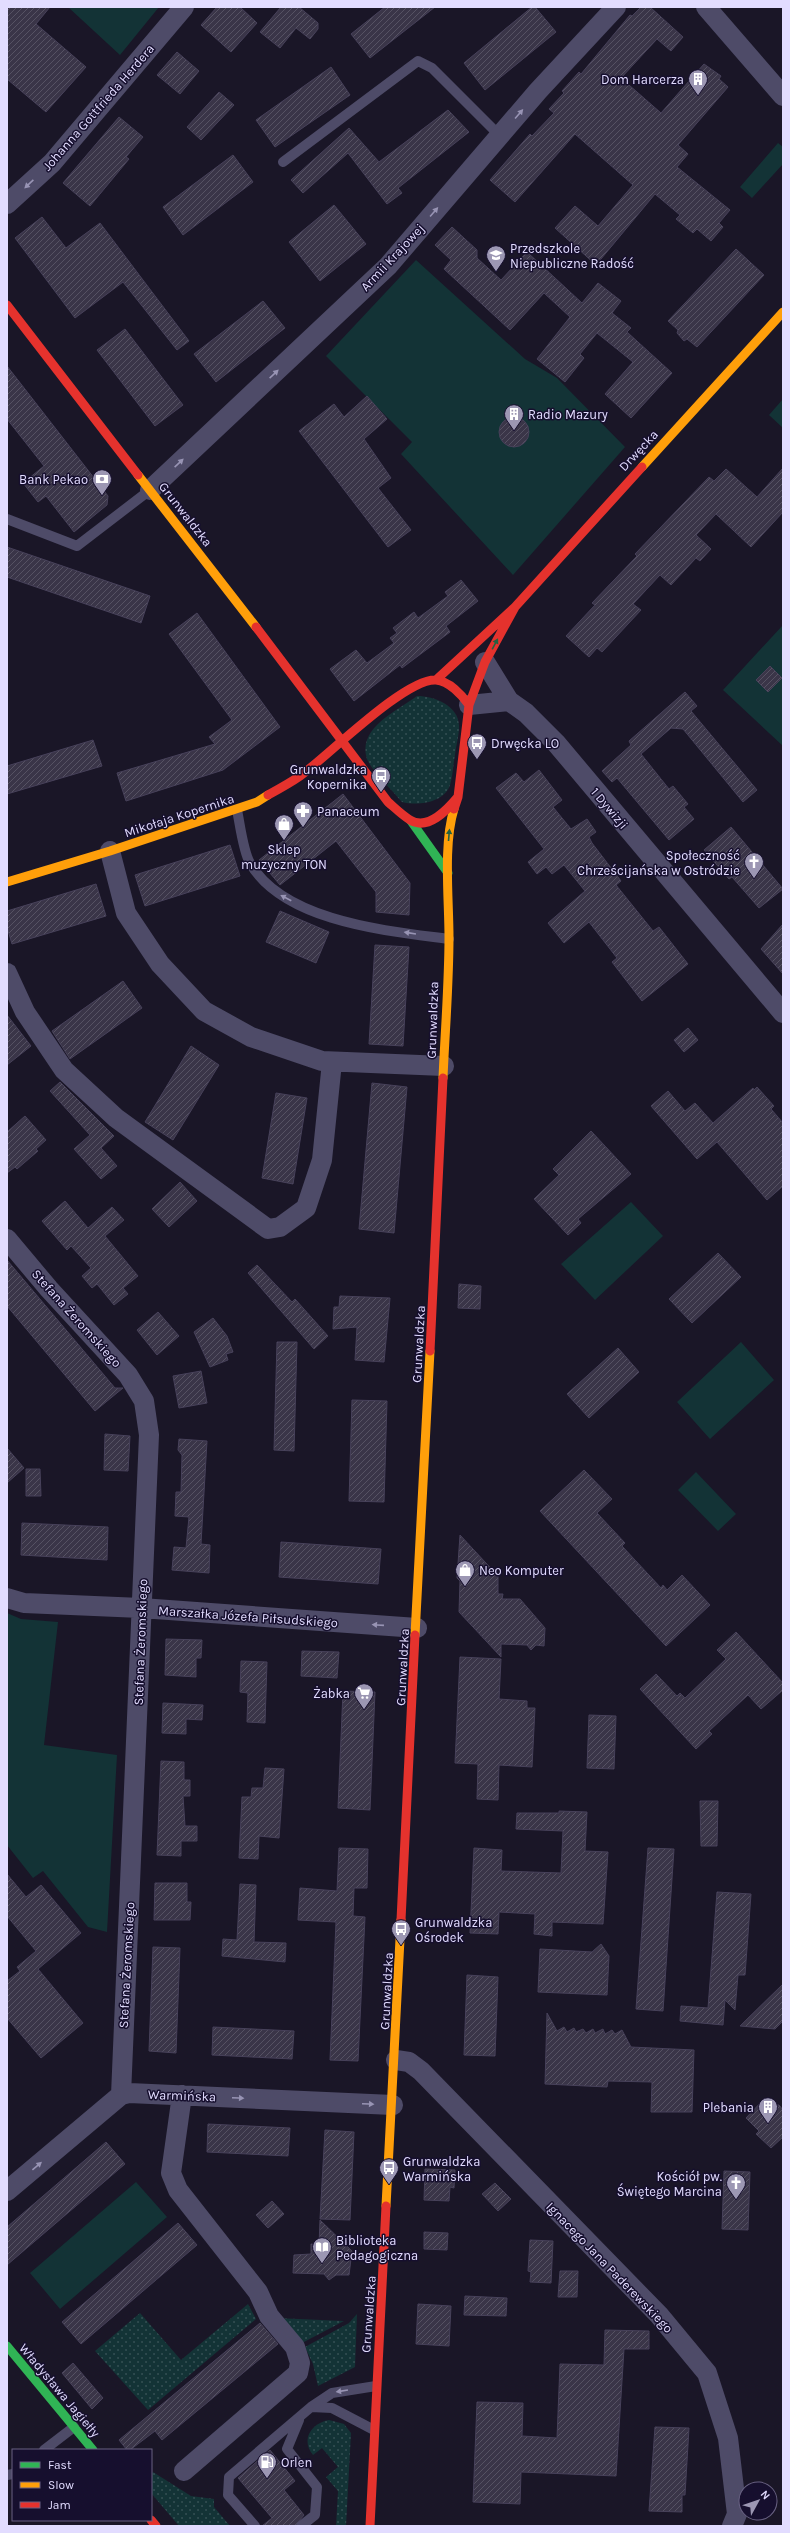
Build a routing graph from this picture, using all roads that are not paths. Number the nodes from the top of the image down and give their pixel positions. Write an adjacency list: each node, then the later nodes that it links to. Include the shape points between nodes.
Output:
1 (184, 7): 7 (street, Johanna Gottfrieda Herdera, one-way to 7, via 52,163)
2 (616, 7): 5 (street, Armii Krajowej, one-way to 2)
3 (706, 7): 4 (street)
4 (783, 96)
5 (500, 136): 6 (lane, via 432,68 418,61); 10 (street, Armii Krajowej, one-way to 5, via 388,266)
6 (283, 162)
7 (7, 204)
8 (7, 305): 10 (street, Grunwaldzka)
9 (783, 312): 12 (street, Drwęcka)
10 (150, 490): 11 (lane, via 77,546); 17 (street, Grunwaldzka)
11 (7, 519)
12 (515, 608): 13 (street, Drwęcka, one-way to 12); 14 (street, Drwęcka)
13 (485, 662): 15 (street, 1 Dywizji); 16 (street, Drwęcka)
14 (436, 680): 16 (street, via 461,694); 17 (street, via 420,683 400,695)
15 (509, 701): 16 (street); 26 (street, 1 Dywizji, via 526,712 556,743)
16 (469, 705): 18 (street)
17 (343, 740): 19 (street, Mikołaja Kopernika, via 300,776 257,802); 20 (street, via 388,802)
18 (458, 797): 20 (street, via 446,812 433,820); 22 (street, one-way to 18, via 450,822)
19 (237, 810): 21 (street, Mikołaja Kopernika); 24 (lane, one-way to 19, via 363,926 305,908 274,892 250,863)
20 (411, 821): 22 (street)
21 (110, 851): 23 (street, Mikołaja Kopernika); 27 (street, via 126,913 160,964 204,1012 251,1037)
22 (448, 873): 24 (street, Grunwaldzka)
23 (7, 882)
24 (449, 939): 28 (street, Grunwaldzka)
25 (7, 973): 27 (street, via 25,1012 64,1070 116,1118 268,1229 280,1227 306,1208 322,1160)
26 (783, 1014)
27 (332, 1062): 28 (street)
28 (444, 1066): 32 (street, Grunwaldzka)
29 (7, 1239): 31 (street, Stefana Żeromskiego, via 49,1289 128,1374 144,1401 148,1435)
30 (7, 1598): 31 (street, Marszałka Józefa Piłsudskiego, via 24,1602)
31 (141, 1608): 32 (street, Marszałka Józefa Piłsudskiego, one-way to 31); 34 (street, Stefana Żeromskiego)
32 (417, 1628): 33 (street, Grunwaldzka)
33 (396, 2060): 36 (street, Grunwaldzka); 51 (street, Ignacego Jana Paderewskiego, via 409,2062 421,2071 659,2315 707,2373 728,2438 737,2514)
34 (121, 2095): 35 (street, Warmińska); 37 (street, one-way to 34)
35 (182, 2095): 36 (street, Warmińska, one-way to 36); 47 (street, via 171,2173 178,2190 258,2292 270,2316 295,2348 300,2363 298,2373)
36 (393, 2105): 40 (street, Grunwaldzka)
37 (7, 2191)
38 (7, 2346): 39 (street, Władysława Jagiełły)
39 (10, 2358): 43 (street, Władysława Jagiełły)
40 (376, 2386): 41 (lane, one-way to 41, via 332,2393); 44 (street, Grunwaldzka)
41 (311, 2407): 42 (lane); 44 (lane, via 332,2408)
42 (302, 2414): 48 (lane, via 229,2476 228,2495); 49 (lane, via 287,2449 317,2487 315,2515)
43 (74, 2427): 45 (lane); 46 (street, Władysława Jagiełły)
44 (374, 2430): 50 (street, Grunwaldzka)
45 (45, 2449)
46 (92, 2449)
47 (184, 2471)
48 (255, 2526)
49 (301, 2526)
50 (370, 2526)
51 (732, 2526)

